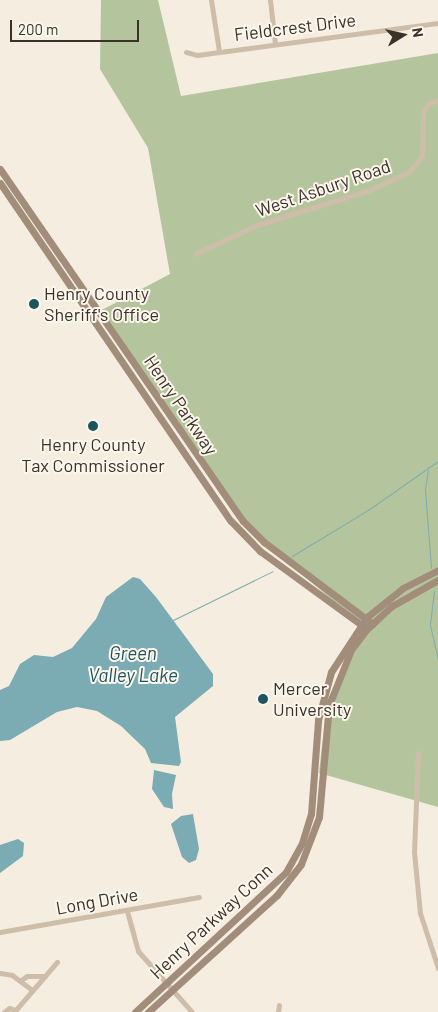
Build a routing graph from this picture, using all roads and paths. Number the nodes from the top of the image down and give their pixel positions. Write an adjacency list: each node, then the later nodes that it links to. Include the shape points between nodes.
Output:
1 (211, 0): 5 (street)
2 (270, 0): 4 (street)
3 (438, 23): 4 (street, Fieldcrest Drive)
4 (275, 44): 5 (street, Fieldcrest Drive)
5 (219, 51): 6 (street, Fieldcrest Drive, via 197,55)
6 (186, 52)
7 (438, 100): 10 (street, West Asbury Road, via 429,103 423,112 422,156 409,172 367,191 258,225)
8 (0, 169): 13 (street, Henry Parkway, via 243,521 264,542)
9 (0, 183): 15 (street, Henry Parkway, via 231,521 266,556)
10 (195, 254)
11 (438, 570): 13 (street, Henry Parkway Conn, via 403,588)
12 (438, 580): 14 (street, Henry Parkway Conn, via 402,599)
13 (367, 617): 14 (street, Henry Parkway); 15 (street, Henry Parkway Conn)
14 (373, 624): 15 (street, Henry Parkway Conn)
15 (364, 627): 25 (street, Henry Parkway Conn, via 338,657 321,701 311,814 296,856 270,889); 27 (street, Henry Parkway Conn, via 329,704 319,817 301,864 277,895)
16 (418, 753): 21 (street, via 414,852 418,895 422,926)
17 (200, 897): 18 (street, Long Drive)
18 (127, 911): 19 (street, Long Drive); 25 (street, via 138,951)
19 (0, 932)
20 (56, 962): 23 (street)
21 (438, 968)
22 (0, 973): 24 (street, via 8,973)
23 (45, 976): 24 (street, via 27,976); 26 (street)
24 (21, 980): 26 (street)
25 (166, 984): 27 (street); 31 (street, Henry Parkway Conn)
26 (32, 990): 29 (street)
27 (171, 990): 32 (street, Henry Parkway Conn); 33 (street)
28 (279, 1005): 34 (street)
29 (15, 1011): 30 (street, via 9,1008)
30 (4, 1012)
31 (135, 1012)
32 (148, 1012)
33 (192, 1012)
34 (278, 1012)

